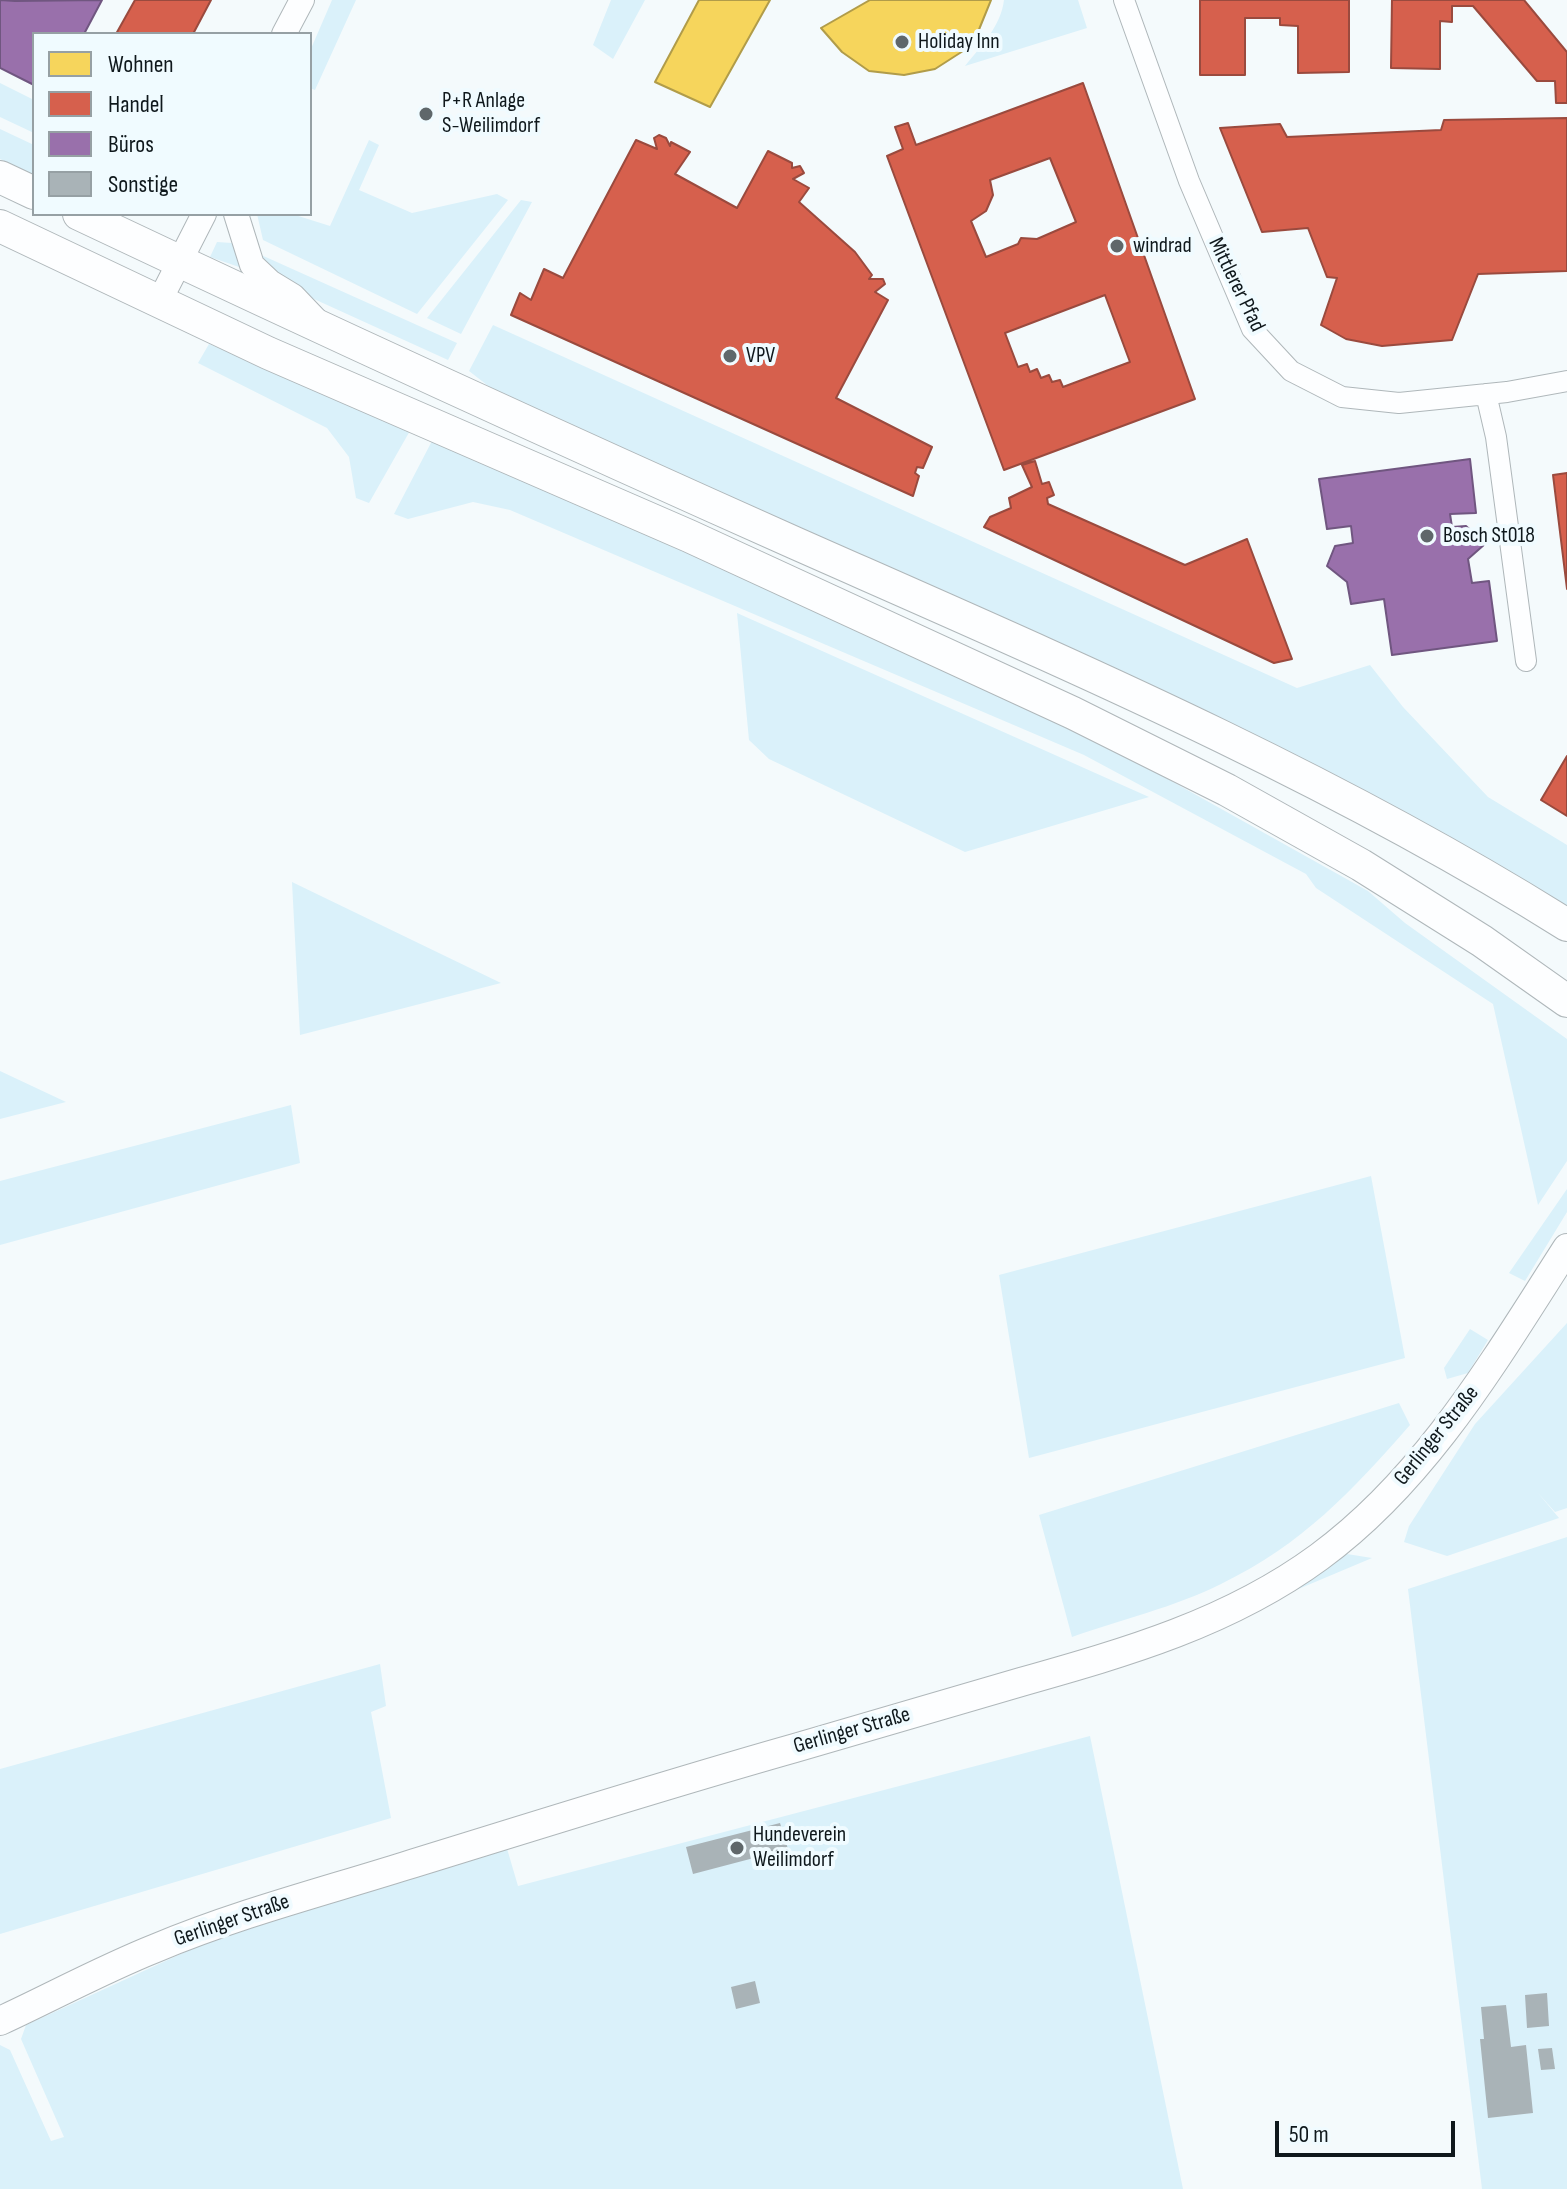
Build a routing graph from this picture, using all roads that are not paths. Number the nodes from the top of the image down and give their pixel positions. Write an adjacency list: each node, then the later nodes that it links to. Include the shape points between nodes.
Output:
1 (302, 0): 3 (street)
2 (1124, 0): 14 (street, Mittlerer Pfad, via 1189,181 1252,329 1291,371 1342,397 1399,403)
3 (285, 32)
4 (0, 177): 5 (main road)
5 (32, 192)
6 (83, 216): 10 (main road)
7 (203, 216): 10 (street)
8 (237, 216): 12 (street, via 252,265 293,296)
9 (0, 226): 11 (main road)
10 (179, 261): 11 (street); 12 (main road)
11 (159, 302): 17 (main road, via 1073,713 1361,865)
12 (330, 335): 16 (main road, via 1005,636 1335,791)
13 (1567, 381): 14 (street, Mittlerer Pfad)
14 (1486, 394): 15 (street)
15 (1526, 661)
16 (1567, 925)
17 (1567, 1001)
18 (1567, 1248): 19 (main road, Gerlinger Straße, via 1463,1405 1361,1525 1272,1590 1218,1618 1073,1668 604,1802 231,1919 153,1949)
19 (0, 2021)

